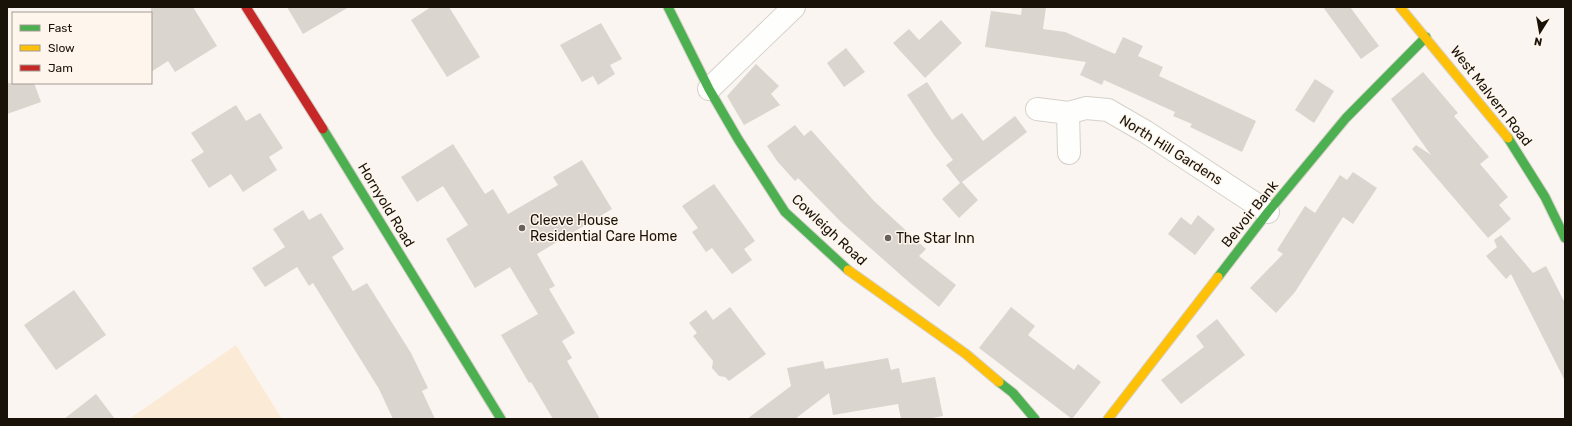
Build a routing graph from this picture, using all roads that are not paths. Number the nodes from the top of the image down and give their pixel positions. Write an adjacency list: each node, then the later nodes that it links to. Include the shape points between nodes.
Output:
1 (246, 7): 12 (street, Hornyold Road)
2 (668, 7): 6 (street, Cowleigh Road)
3 (794, 7): 6 (street)
4 (1400, 7): 5 (street, West Malvern Road)
5 (1426, 36): 10 (street, Belvoir Bank, via 1346,118); 11 (street, West Malvern Road, via 1510,140 1545,197)
6 (709, 89): 13 (street, Cowleigh Road, via 785,212 847,268 966,354 1013,392)
7 (1037, 109): 8 (street, North Hill Gardens)
8 (1068, 113): 9 (street); 10 (street, North Hill Gardens, via 1086,108 1108,110)
9 (1069, 153)
10 (1268, 212): 14 (street, Belvoir Bank)
11 (1565, 238)
12 (502, 419)
13 (1035, 419)
14 (1108, 419)

